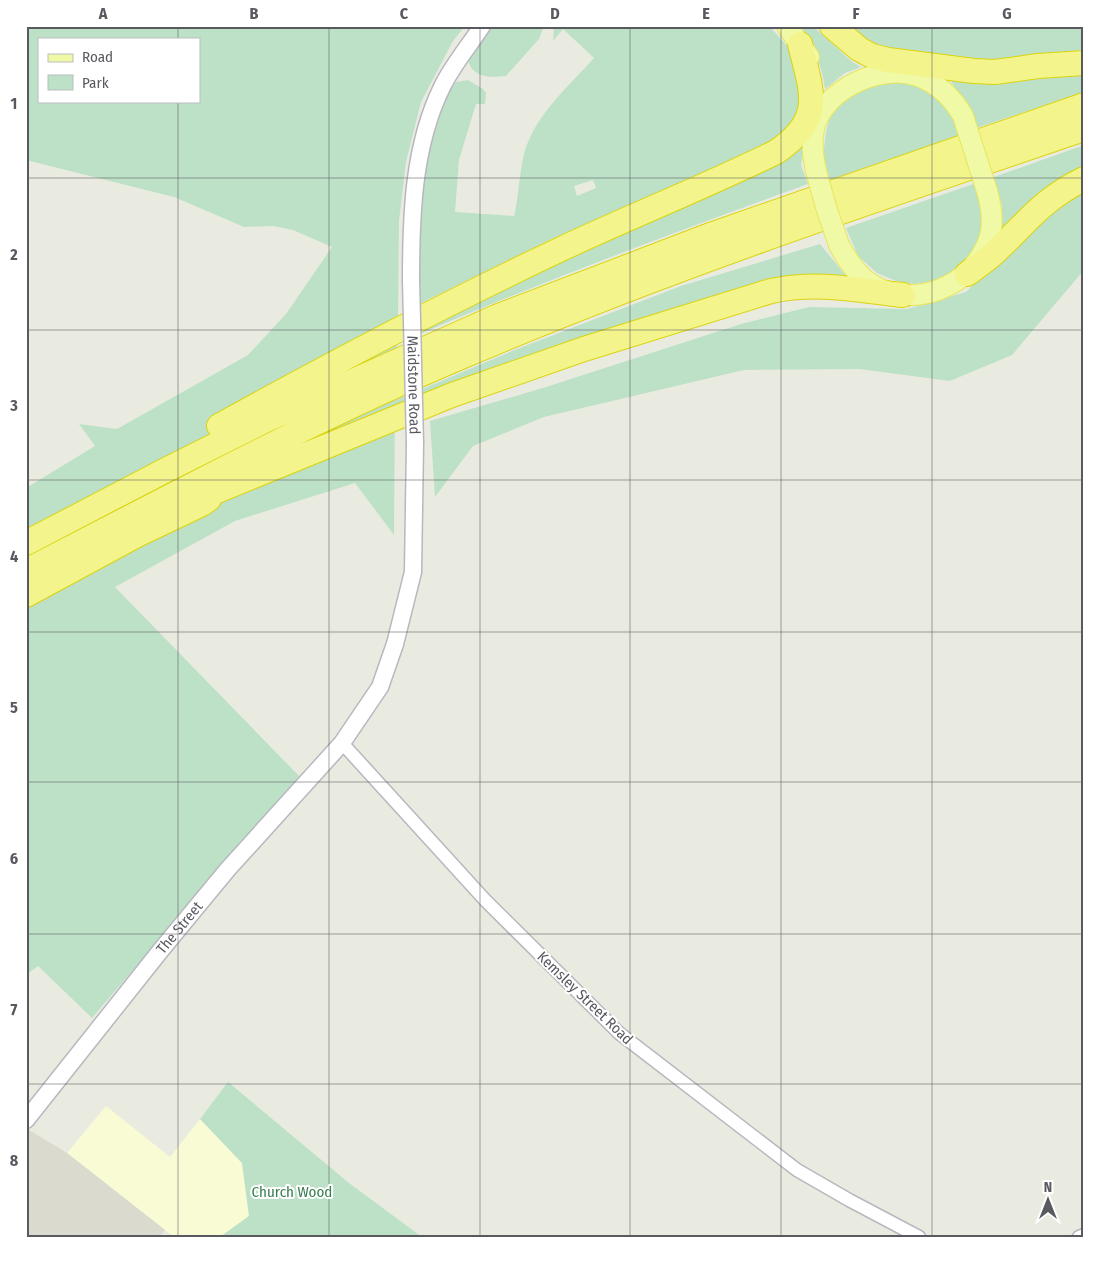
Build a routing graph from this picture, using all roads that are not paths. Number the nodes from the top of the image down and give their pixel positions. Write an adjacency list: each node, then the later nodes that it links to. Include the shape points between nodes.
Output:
1 (482, 26): 20 (street, Maidstone Road, bridge, via 442,86 417,166 411,280 415,444 413,572 395,644 380,687)
2 (819, 26): 6 (main road, via 857,61)
3 (832, 26): 5 (highway, via 859,49 888,60 995,72)
4 (794, 35): 9 (main road, via 816,74 819,88); 11 (highway, via 811,90 811,110 805,126 790,142)
5 (1084, 64): 7 (highway, via 1016,80)
6 (892, 73): 7 (main road); 9 (main road, via 863,78 850,84)
7 (917, 76): 13 (main road, bridge, via 947,95 963,116 991,206 990,236 980,258)
8 (1084, 105): 15 (highway, via 713,234 496,317 266,420)
9 (817, 122): 11 (highway, via 800,144 781,158); 14 (main road, bridge, via 813,146 816,171 839,246 849,264 864,279)
10 (1084, 129): 18 (highway, via 752,243 460,357 300,429)
11 (757, 162): 15 (highway, via 561,249 410,323 205,435)
12 (1084, 179): 13 (highway, via 1056,194 991,256)
13 (967, 274): 14 (main road, via 934,292)
14 (902, 295): 16 (highway, via 812,285 771,291 584,349 452,395)
15 (164, 471): 17 (highway)
16 (220, 490): 18 (highway, via 56,565); 19 (highway, via 202,504)
17 (26, 543)
18 (26, 573)
19 (26, 595)
20 (342, 743): 21 (street, The Street, via 228,869); 23 (street, Kemsley Street Road, via 485,900 619,1033 797,1170)
21 (26, 1120)
22 (1084, 1235): 24 (street)
23 (919, 1237)
24 (1078, 1237)

